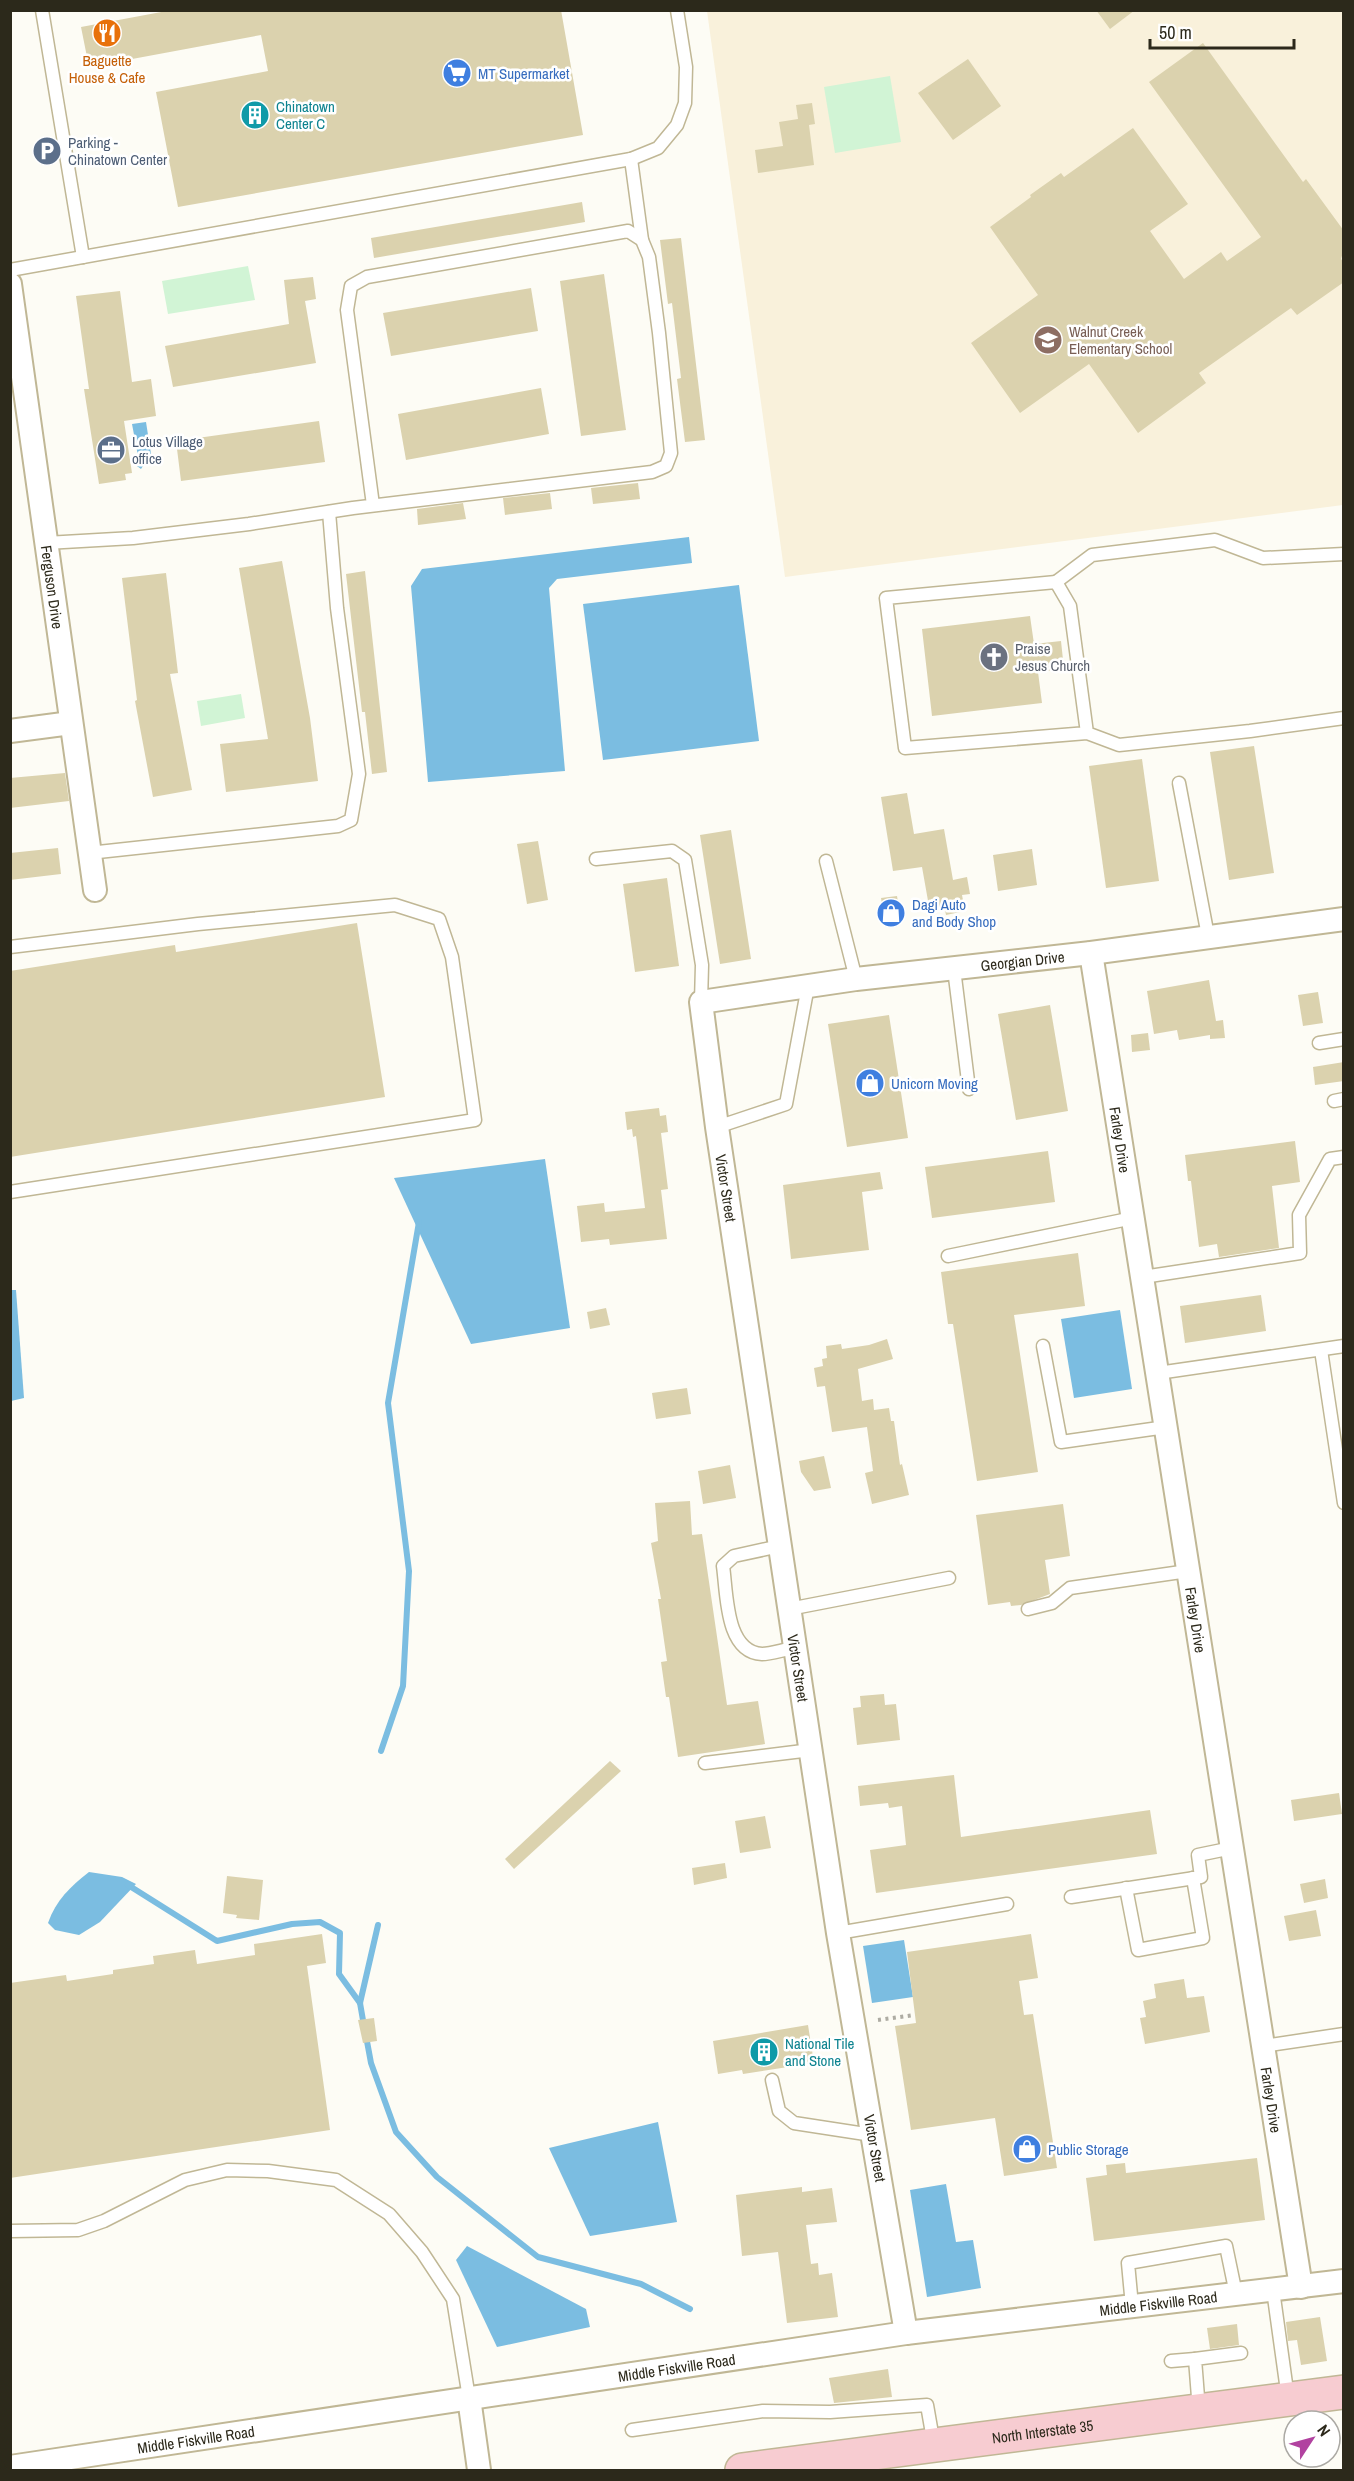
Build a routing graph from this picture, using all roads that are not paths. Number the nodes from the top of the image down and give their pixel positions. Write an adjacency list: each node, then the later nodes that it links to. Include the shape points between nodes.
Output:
1 (42, 10): 5 (lane)
2 (677, 10): 3 (lane, via 686,67 685,103 677,125 658,148)
3 (631, 159): 4 (lane); 5 (lane)
4 (642, 240): 8 (lane, via 628,231 367,277 351,286 347,310); 8 (lane, via 649,257 659,333 671,453 666,466 652,472)
5 (83, 257): 6 (lane)
6 (10, 270)
7 (10, 284): 10 (street, Ferguson Drive)
8 (374, 505): 9 (lane)
9 (329, 512): 10 (lane, via 133,538); 18 (lane, via 359,774 351,820 338,826)
10 (46, 543): 14 (street, Ferguson Drive)
11 (1344, 554): 12 (lane, via 1263,558 1215,540 1092,555)
12 (1056, 582): 16 (lane, via 1070,606); 16 (lane, via 886,598 905,748)
13 (1344, 718): 16 (lane, via 1119,745)
14 (71, 723): 15 (street); 18 (street, Ferguson Drive)
15 (10, 730)
16 (1087, 734)
17 (1179, 783): 23 (lane)
18 (89, 853): 21 (street, Ferguson Drive)
19 (596, 859): 29 (lane, via 672,851 685,860 702,965)
20 (826, 861): 27 (lane)
21 (95, 890)
22 (1344, 919): 23 (street, Georgian Drive)
23 (1208, 936): 25 (street, Georgian Drive)
24 (10, 947): 35 (lane, via 395,905 439,918 452,957 475,1120)
25 (1090, 953): 26 (street, Georgian Drive); 36 (street, Farley Drive)
26 (954, 969): 27 (street, Georgian Drive); 32 (lane)
27 (856, 980): 28 (street, Georgian Drive)
28 (808, 986): 29 (street, Georgian Drive); 33 (lane, via 786,1104)
29 (701, 1002): 33 (street, Victor Street)
30 (1344, 1039): 31 (lane)
31 (1319, 1043)
32 (969, 1089)
33 (717, 1127): 45 (street, Victor Street)
34 (1344, 1157): 38 (lane, via 1330,1159 1299,1215 1300,1253)
35 (10, 1192)
36 (1134, 1218): 37 (lane); 38 (street, Farley Drive)
37 (948, 1256)
38 (1143, 1278): 42 (street, Farley Drive)
39 (1043, 1346): 43 (lane, via 1061,1442)
40 (1344, 1346): 41 (lane)
41 (1321, 1350): 42 (lane); 44 (lane)
42 (1158, 1373): 43 (street, Farley Drive)
43 (1166, 1427): 46 (street, Farley Drive)
44 (1344, 1503)
45 (780, 1546): 48 (street, Victor Street); 50 (lane, via 734,1556 723,1566 733,1633 743,1647 762,1654)
46 (1188, 1572): 49 (lane, via 1070,1588 1052,1604); 53 (street, Farley Drive)
47 (949, 1578): 48 (lane)
48 (789, 1609): 50 (street, Victor Street)
49 (1028, 1609)
50 (795, 1648): 51 (street, Victor Street)
51 (811, 1750): 52 (lane); 58 (street, Victor Street)
52 (705, 1763)
53 (1232, 1848): 54 (lane, via 1198,1856 1201,1877); 60 (street, Farley Drive)
54 (1193, 1878): 55 (lane); 55 (lane, via 1203,1938 1138,1950)
55 (1126, 1888): 56 (lane)
56 (1071, 1897)
57 (1007, 1904): 58 (lane)
58 (838, 1933): 62 (street, Victor Street)
59 (1344, 2034): 60 (lane)
60 (1263, 2046): 65 (street, Farley Drive)
61 (772, 2080): 62 (lane, via 779,2111 794,2123)
62 (872, 2135): 69 (street, Victor Street)
63 (10, 2231): 74 (lane, via 78,2230 185,2180 227,2170 336,2180 389,2214 422,2252 453,2299)
64 (1344, 2281): 65 (street, Middle Fiskville Road)
65 (1301, 2287): 66 (street, Middle Fiskville Road)
66 (1273, 2290): 67 (street, Middle Fiskville Road); 75 (lane)
67 (1236, 2294): 68 (street, Middle Fiskville Road); 68 (lane, via 1226,2246 1128,2263)
68 (1132, 2306): 69 (street, Middle Fiskville Road)
69 (906, 2333): 74 (street, Middle Fiskville Road)
70 (1241, 2353): 71 (lane)
71 (1195, 2359): 72 (lane); 76 (lane)
72 (1171, 2361)
73 (1344, 2392): 75 (main road, North Interstate 35)
74 (469, 2398): 79 (street, Middle Fiskville Road); 80 (street)
75 (1289, 2400): 76 (main road, North Interstate 35)
76 (1199, 2411): 78 (main road, North Interstate 35)
77 (632, 2430): 78 (lane, via 763,2411 830,2412 927,2405)
78 (935, 2446): 81 (main road, North Interstate 35)
79 (10, 2467)
80 (479, 2470)
81 (742, 2470)

